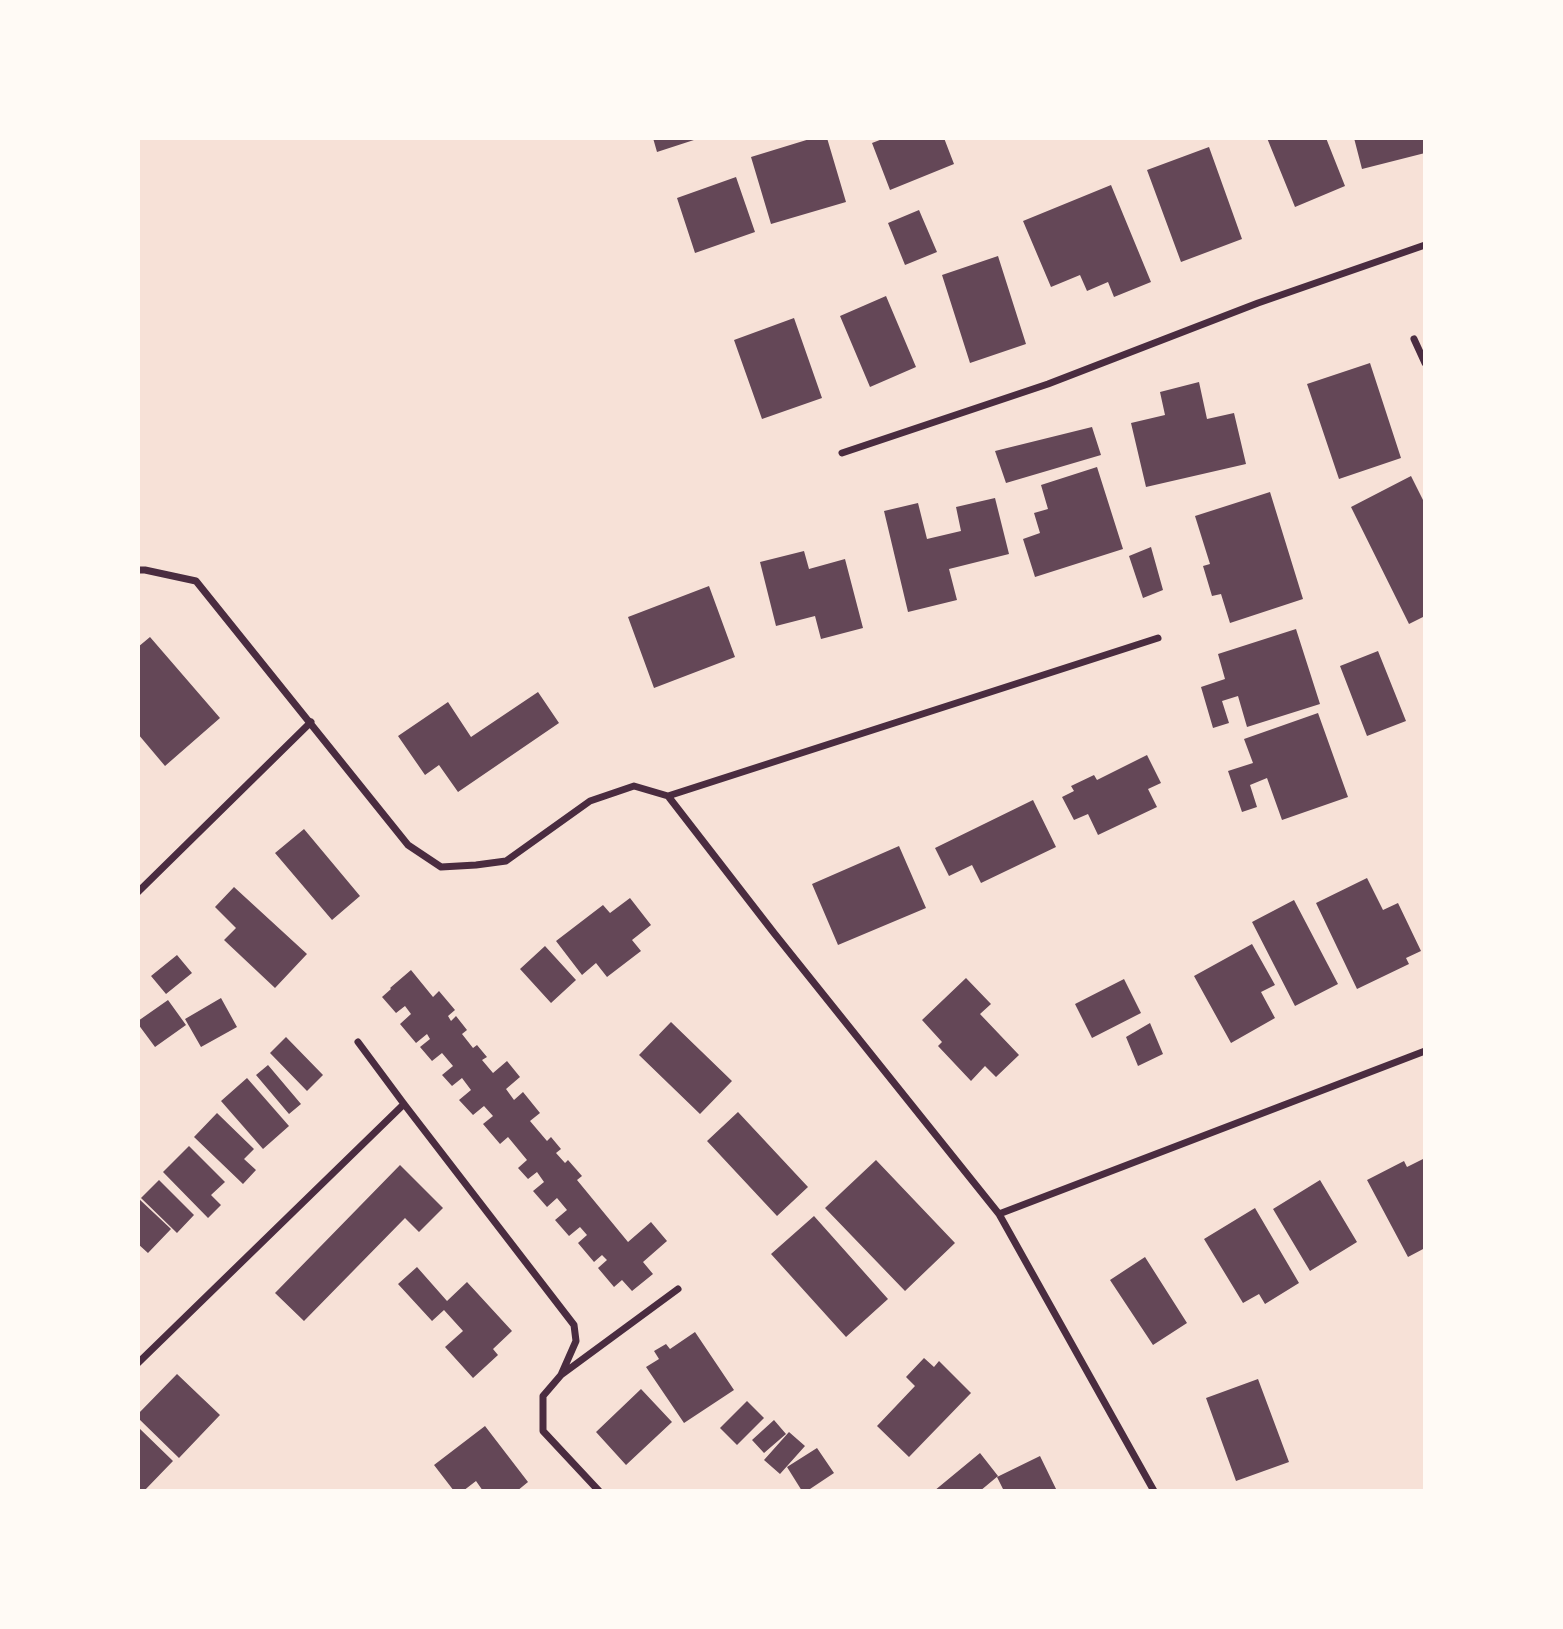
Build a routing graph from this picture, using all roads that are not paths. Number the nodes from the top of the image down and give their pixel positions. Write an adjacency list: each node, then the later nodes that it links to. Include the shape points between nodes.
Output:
1 (1425, 245): 4 (street, via 1048,384)
2 (1414, 339): 3 (street)
3 (1425, 363)
4 (842, 453)
5 (138, 570): 7 (street, via 196,581)
6 (1158, 638): 8 (street)
7 (311, 722): 8 (street, via 408,845 440,867 506,861 590,802 634,786); 9 (street)
8 (668, 796): 13 (street)
9 (138, 892)
10 (358, 1042): 12 (street)
11 (1425, 1051): 13 (street)
12 (404, 1104): 15 (street); 16 (street, via 575,1325 576,1342)
13 (999, 1214): 18 (street)
14 (678, 1289): 16 (street)
15 (138, 1363)
16 (561, 1375): 17 (street, via 543,1396 543,1431)
17 (599, 1491)
18 (1154, 1491)

